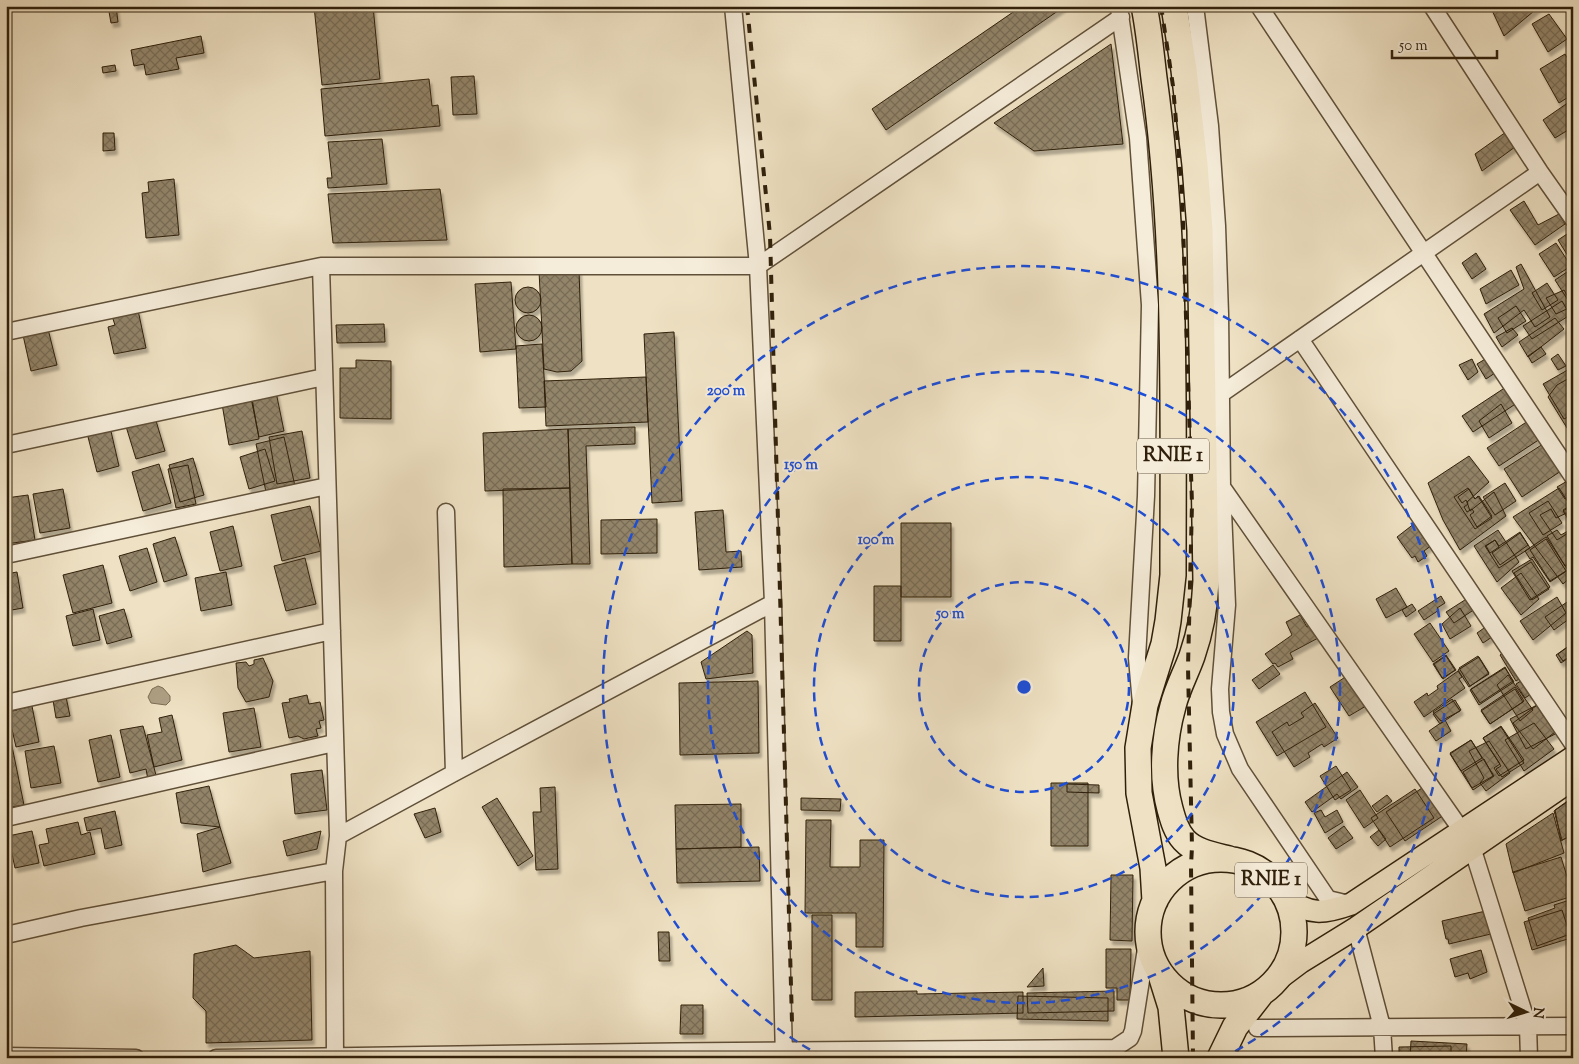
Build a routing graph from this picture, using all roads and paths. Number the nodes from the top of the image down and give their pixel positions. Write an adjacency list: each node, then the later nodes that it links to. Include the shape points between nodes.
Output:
1 (733, 6): 12 (street)
2 (1144, 6): 21 (highway, RNIE 1, via 1161,126 1170,246)
3 (1174, 6): 37 (highway, RNIE 1, via 1195,165 1200,230 1206,598 1196,643 1168,726 1166,794 1183,840 1202,852)
4 (1195, 6): 16 (street, via 1214,178)
5 (1259, 6): 10 (street)
6 (1432, 6): 8 (street)
7 (1119, 12): 12 (street); 22 (street, via 1138,138 1148,262 1150,340)
8 (1540, 172): 9 (street); 10 (street)
9 (1573, 219)
10 (1423, 253): 14 (street); 18 (street)
11 (321, 266): 12 (street); 13 (street); 15 (street)
12 (758, 266): 25 (street)
13 (6, 332)
14 (1300, 339): 16 (street); 30 (street)
15 (324, 377): 17 (street); 19 (street)
16 (1221, 394): 20 (street)
17 (6, 445)
18 (1573, 478)
19 (327, 486): 24 (street); 26 (street)
20 (1222, 487): 36 (street); 41 (street, via 1226,605 1220,689 1225,734 1240,769 1328,900)
21 (1173, 495): 22 (street); 28 (highway, RNIE 1, via 1173,575 1168,621)
22 (1146, 496): 28 (street, via 1137,658)
23 (446, 512): 32 (street)
24 (6, 555)
25 (774, 603): 32 (street); 51 (street)
26 (332, 632): 27 (street); 29 (street)
27 (6, 703)
28 (1142, 720): 40 (highway, RNIE 1, via 1138,748 1139,793 1153,868)
29 (334, 743): 34 (street); 35 (street)
30 (1573, 744)
31 (1573, 757): 36 (main road)
32 (454, 773): 35 (street)
33 (1573, 779): 36 (main road)
34 (6, 818)
35 (338, 836): 38 (street)
36 (1467, 839): 41 (main road); 42 (main road); 47 (street)
37 (1229, 860): 39 (highway, RNIE 1, via 1248,864 1262,872); 40 (highway, RNIE 1, via 1208,860 1185,868 1170,879)
38 (334, 871): 43 (street); 53 (street)
39 (1285, 898): 41 (main road, via 1303,909 1314,911); 46 (highway, RNIE 1, via 1292,918 1292,944 1287,961)
40 (1155, 901): 44 (highway, RNIE 1, via 1149,918)
41 (1352, 904)
42 (1356, 928): 46 (main road); 49 (street)
43 (6, 935)
44 (1148, 936): 45 (highway, RNIE 1); 51 (street, via 1133,1031 1130,1038 1115,1048)
45 (1159, 970): 46 (highway, RNIE 1, via 1177,990 1208,1004 1235,1004); 56 (highway, RNIE 1, via 1172,1008)
46 (1268, 987): 57 (highway, RNIE 1, via 1235,1027)
47 (1528, 1026): 48 (street); 49 (street); 59 (street)
48 (1573, 1026)
49 (1382, 1027): 50 (street); 58 (street)
50 (1257, 1028)
51 (784, 1054): 53 (street)
52 (6, 1056): 54 (street)
53 (336, 1057): 55 (street)
54 (136, 1058)
55 (216, 1058)
56 (1176, 1058)
57 (1220, 1058)
58 (1384, 1058)
59 (1529, 1058)

